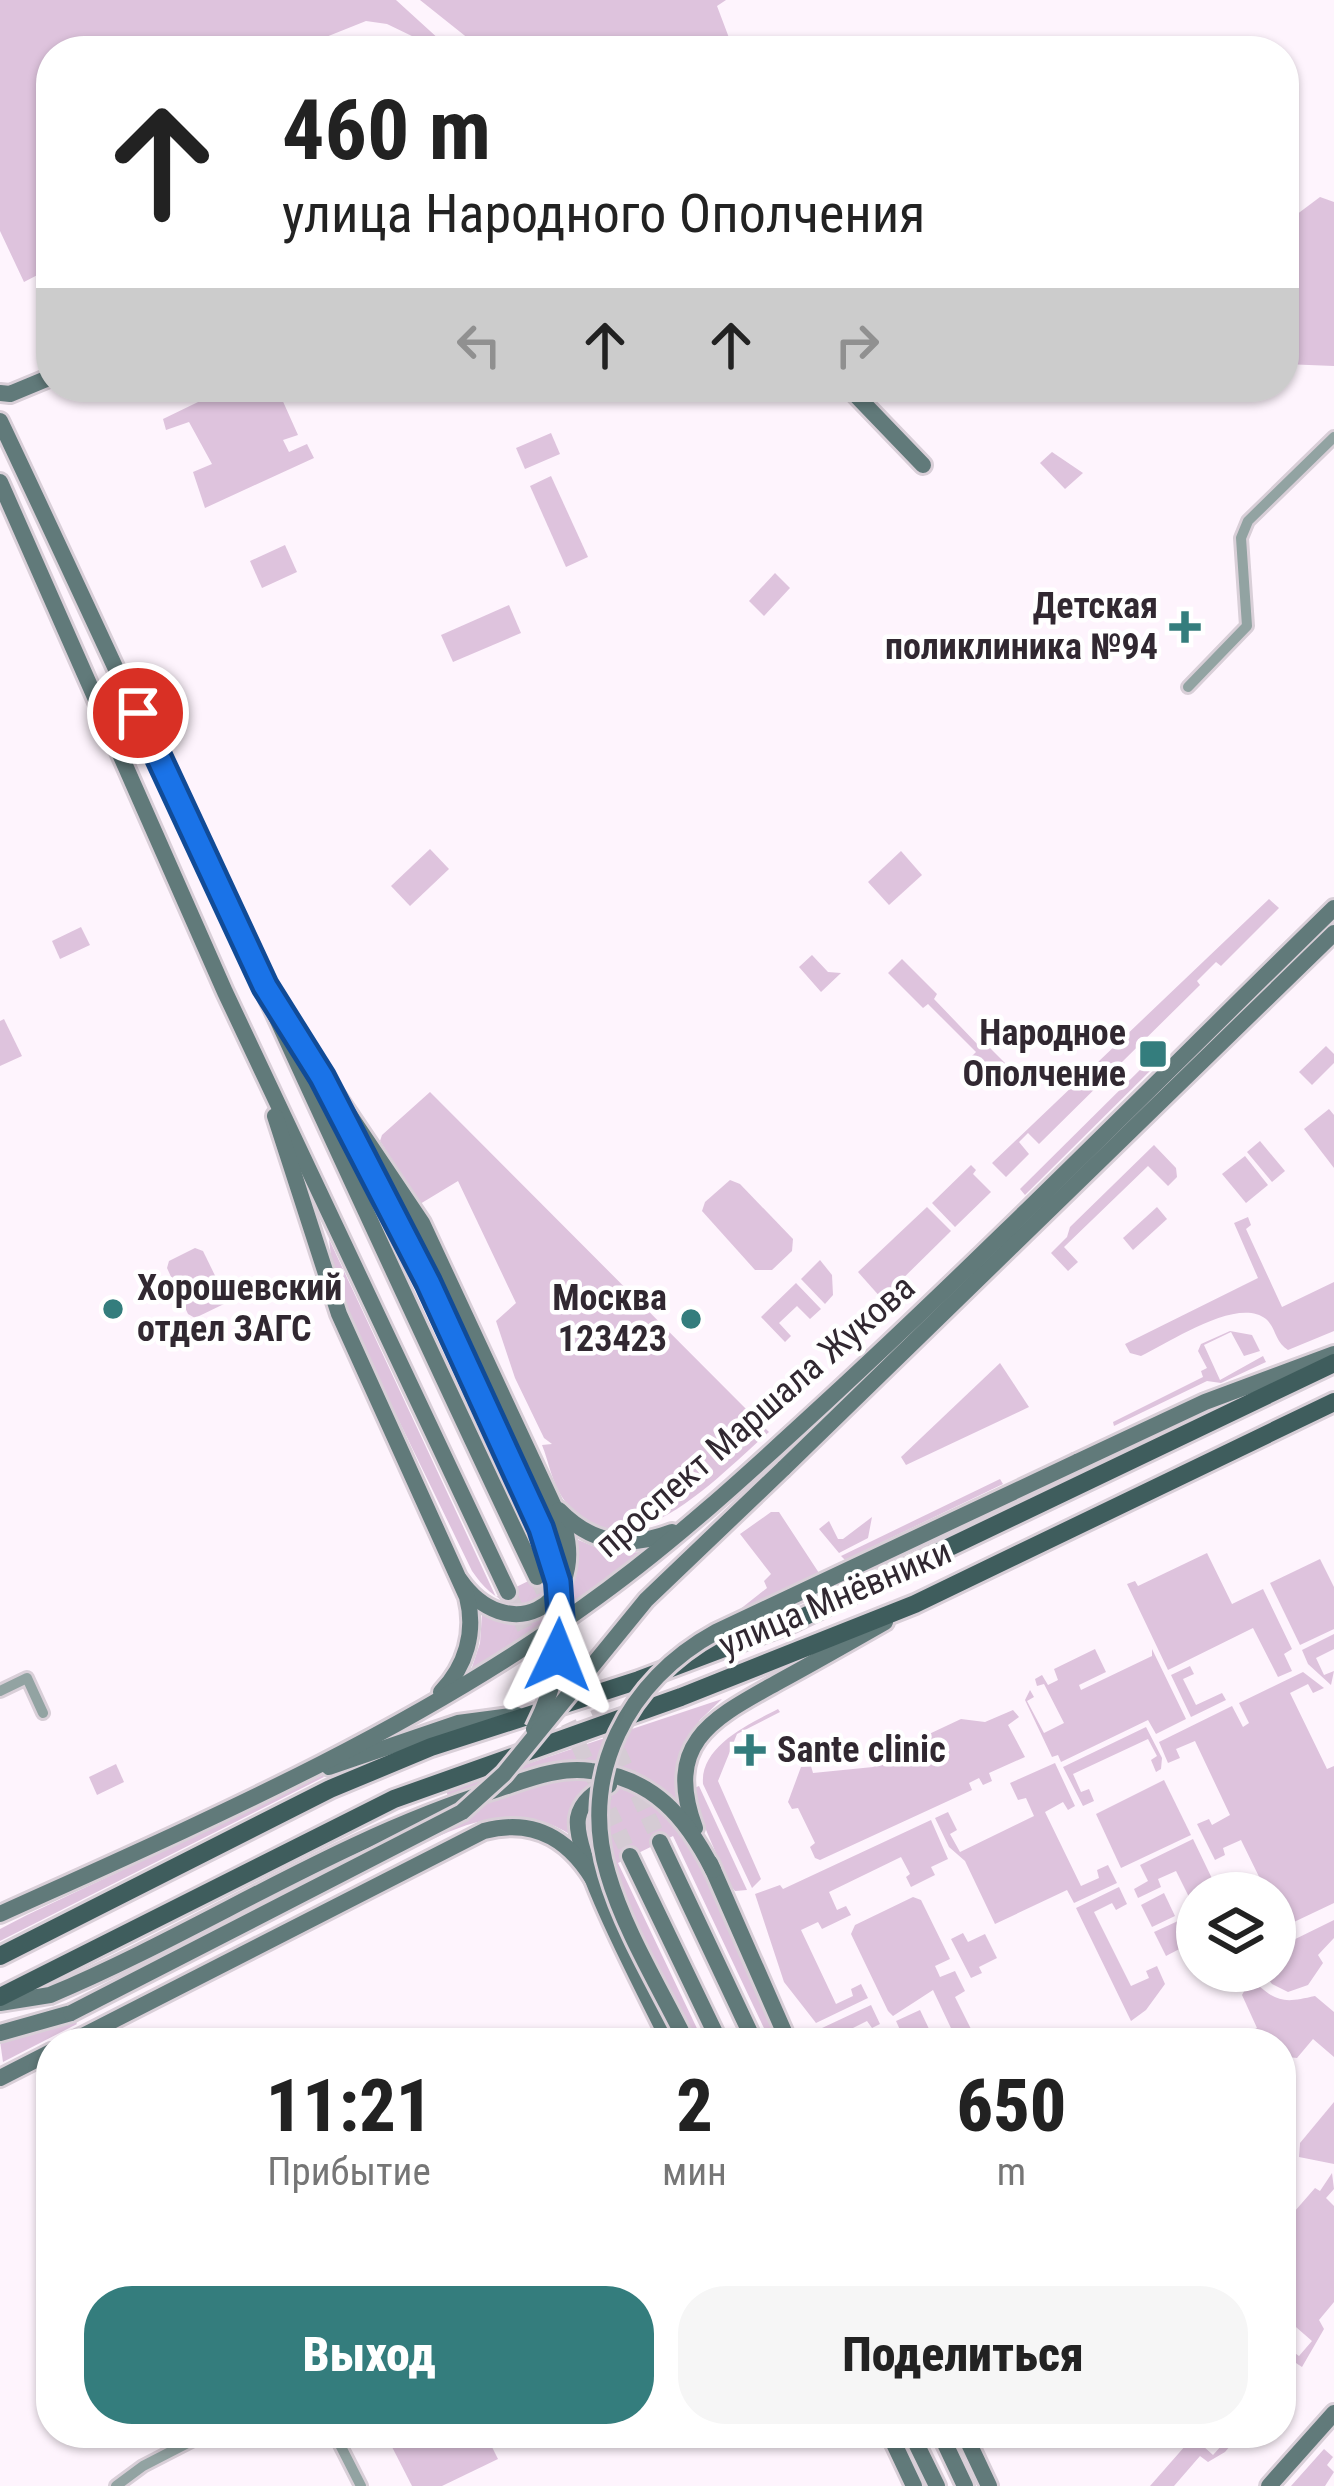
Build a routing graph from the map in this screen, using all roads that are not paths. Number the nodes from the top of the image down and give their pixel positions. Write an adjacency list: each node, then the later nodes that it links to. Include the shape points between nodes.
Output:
1 (36, 382): 2 (main road)
2 (5, 393): 4 (main road)
3 (862, 402): 6 (main road)
4 (0, 422): 11 (main road)
5 (1334, 437): 8 (street, via 1248,521 1241,538 1247,626)
6 (923, 465)
7 (0, 482): 12 (main road)
8 (1188, 687)
9 (1334, 908): 18 (main road, проспект Маршала Жукова, via 889,1346)
10 (1334, 933): 27 (main road, проспект Маршала Жукова, bridge, via 627,1621)
11 (265, 986): 13 (main road); 19 (main road)
12 (257, 1060): 20 (main road, via 339,1314); 21 (main road)
13 (322, 1077): 17 (main road, via 416,1211); 27 (main road, bridge, via 446,1318 558,1582 552,1686)
14 (1334, 1354): 41 (main road, bridge, via 1204,1402 716,1632 664,1668 613,1742 602,1786 602,1848 610,1882)
15 (1334, 1363): 26 (main road, улица Мнёвники, via 793,1622)
16 (1334, 1402): 22 (main road, улица Мнёвники)
17 (554, 1505): 18 (main road, via 583,1531 620,1544 663,1536); 20 (main road, via 569,1569 550,1601 530,1613 498,1612)
18 (704, 1513): 25 (main road, проспект Маршала Жукова, via 514,1655)
19 (537, 1577)
20 (460, 1580): 25 (main road, via 471,1615 464,1659 446,1687)
21 (508, 1592)
22 (915, 1604): 33 (main road, via 730,1707 698,1736 685,1792); 38 (main road, улица Мнёвники, via 347,1820)
23 (0, 1691): 24 (street, via 27,1678)
24 (43, 1713)
25 (411, 1714): 29 (main road, проспект Маршала Жукова)
26 (536, 1714): 29 (main road, via 458,1723); 37 (main road, via 330,1789)
27 (516, 1761): 45 (main road, bridge, via 446,1823 71,2013)
28 (639, 1784): 30 (main road, via 589,1770 560,1772); 33 (main road, via 677,1811); 35 (main road, via 606,1787 579,1813)
29 (244, 1800): 36 (main road, проспект Маршала Жукова)
30 (388, 1828): 34 (main road, via 406,1833 414,1848); 38 (main road, via 69,1987)
31 (660, 1842): 43 (main road)
32 (630, 1856): 42 (main road)
33 (712, 1870): 44 (main road)
34 (391, 1877): 35 (main road, via 470,1837 520,1826 560,1840); 39 (main road)
35 (598, 1888): 40 (main road)
36 (0, 1916)
37 (0, 1956)
38 (0, 2000)
39 (98, 2028)
40 (663, 2028)
41 (680, 2028)
42 (713, 2028)
43 (747, 2028)
44 (783, 2028)
45 (0, 2033)
46 (36, 2060): 47 (main road)
47 (0, 2078)
48 (1334, 2413): 61 (main road)
49 (178, 2448): 55 (street)
50 (342, 2448): 56 (street)
51 (896, 2448): 57 (main road)
52 (918, 2448): 58 (main road)
53 (947, 2448): 59 (main road)
54 (971, 2448): 60 (main road)
55 (116, 2486)
56 (361, 2486)
57 (914, 2486)
58 (937, 2486)
59 (965, 2486)
60 (988, 2486)
61 (1269, 2486)

